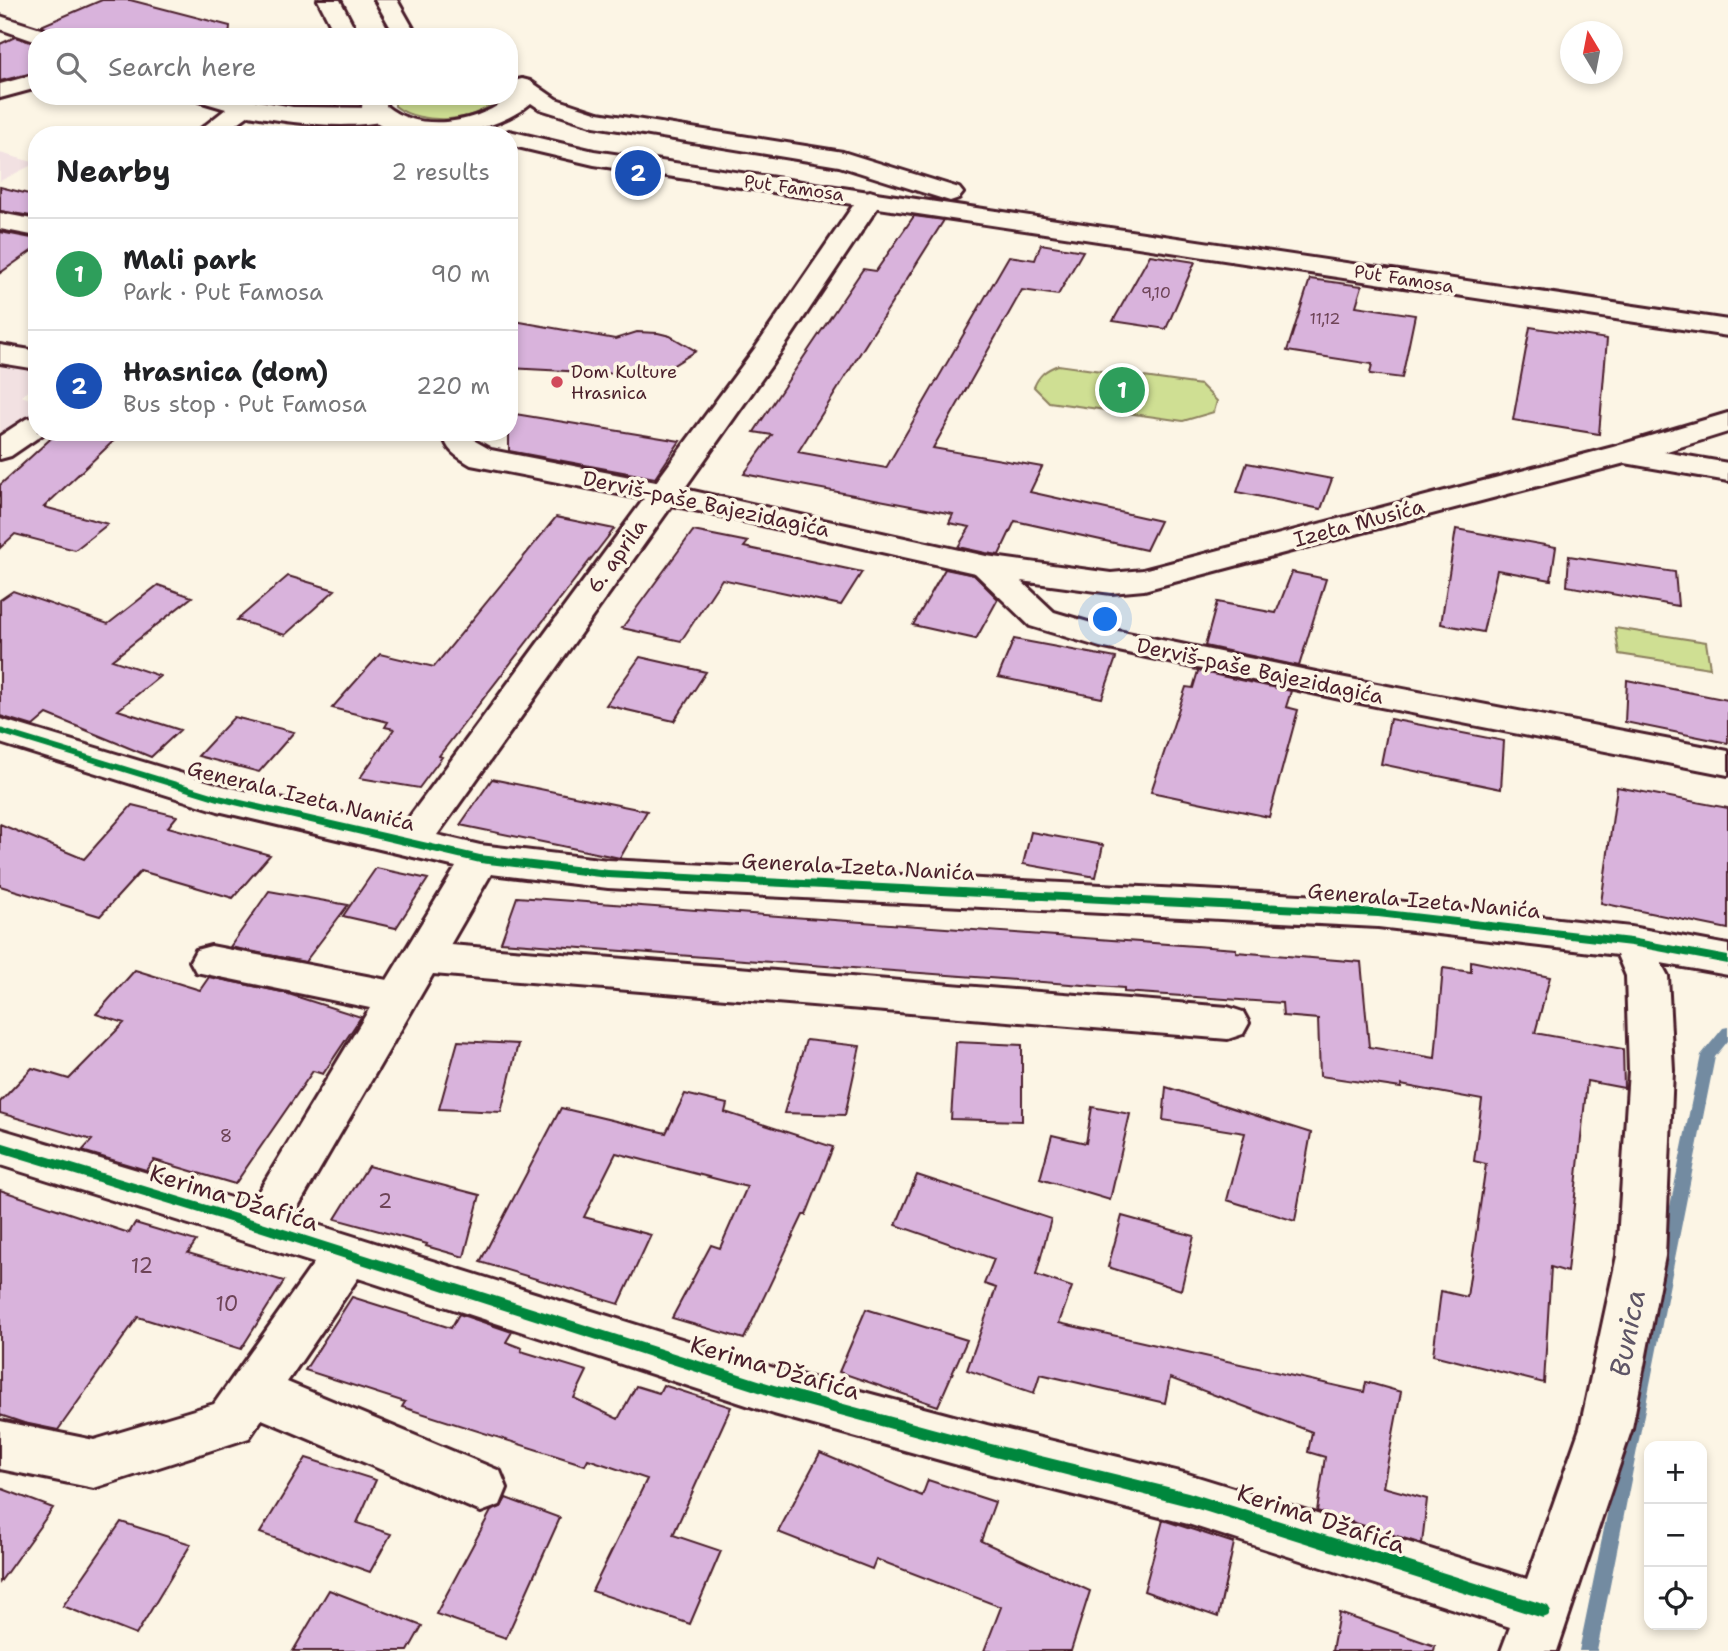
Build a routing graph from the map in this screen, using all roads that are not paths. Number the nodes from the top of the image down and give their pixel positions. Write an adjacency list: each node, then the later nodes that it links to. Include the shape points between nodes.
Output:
1 (328, 0): 4 (street)
2 (386, 0): 5 (street)
3 (0, 22): 6 (street)
4 (343, 28)
5 (402, 28)
6 (28, 32)
7 (28, 83): 10 (street)
8 (518, 84): 23 (street, Put Famosa, via 538,99 570,113 843,159)
9 (518, 87): 11 (street, via 523,98)
10 (0, 91)
11 (518, 104)
12 (235, 105): 14 (street)
13 (517, 105): 18 (street)
14 (244, 108): 15 (street, via 294,116); 16 (street)
15 (382, 112): 17 (street)
16 (218, 126)
17 (414, 126)
18 (464, 126)
19 (518, 140): 20 (street, Put Famosa, via 594,158)
20 (870, 199): 23 (street, Put Famosa); 33 (street, 6. aprila, via 766,354)
21 (0, 221): 22 (street)
22 (28, 226)
23 (1079, 231): 24 (street, Put Famosa)
24 (1728, 328)
25 (0, 354): 26 (street)
26 (28, 359)
27 (1728, 422): 31 (street, Izeta Musića)
28 (28, 431): 30 (street)
29 (459, 441): 33 (street, Derviš-paše Bajezidagića, via 482,458)
30 (0, 450)
31 (1624, 454): 32 (street); 34 (street, Izeta Musića, via 1128,583)
32 (1728, 472)
33 (662, 494): 34 (street, Derviš-paše Bajezidagića); 37 (street, 6. aprila)
34 (986, 566): 36 (street, Derviš-paše Bajezidagića, via 1042,619 1112,640)
35 (0, 731): 37 (street, Generala Izeta Nanića, via 218,798)
36 (1728, 763)
37 (411, 843): 38 (street, Generala Izeta Nanića)
38 (480, 859): 39 (street, Generala Izeta Nanića, via 608,874 1378,913); 40 (street, Kerima Džafića)
39 (1631, 942): 41 (street, Generala Izeta Nanića); 51 (street, via 1647,976 1651,1070 1641,1256 1606,1428)
40 (421, 958): 43 (street, Kerima Džafića); 44 (street)
41 (1728, 960)
42 (211, 961): 43 (street)
43 (397, 998): 46 (street, Kerima Džafića)
44 (1228, 1023)
45 (0, 1147): 46 (street, Kerima Džafića)
46 (262, 1227): 47 (street, Kerima Džafića)
47 (346, 1256): 48 (street); 51 (street, Kerima Džafića, via 774,1391 1188,1499)
48 (253, 1391): 49 (street, via 231,1422 94,1464); 50 (street)
49 (0, 1445)
50 (481, 1488)
51 (1536, 1631)

